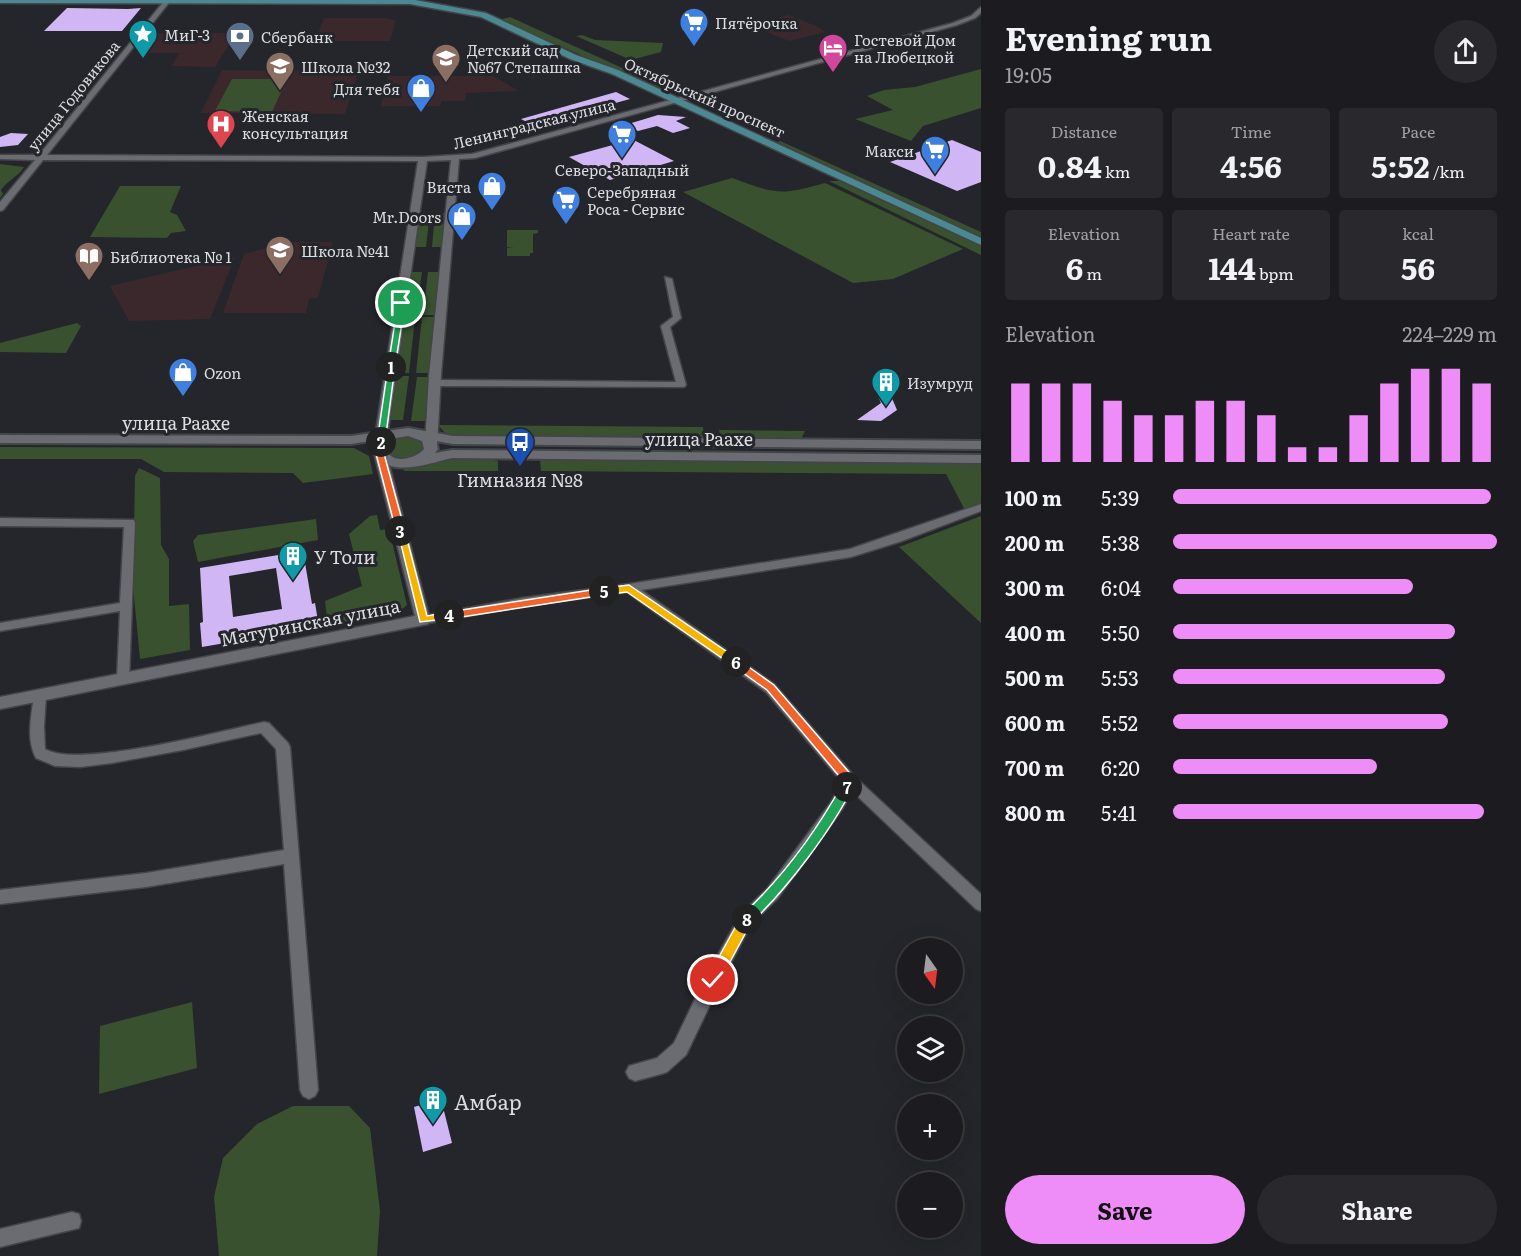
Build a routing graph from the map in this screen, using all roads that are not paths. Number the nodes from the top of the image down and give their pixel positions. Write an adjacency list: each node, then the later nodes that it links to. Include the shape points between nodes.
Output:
1 (0, 1): 2 (main road, Октябрьский проспект)
2 (168, 1): 3 (main road, Октябрьский проспект); 15 (street, улица Годовикова)
3 (249, 1): 4 (main road, Октябрьский проспект)
4 (316, 1): 5 (main road, Октябрьский проспект)
5 (411, 1): 8 (main road, Октябрьский проспект)
6 (498, 9): 8 (main road)
7 (981, 9): 10 (street, Ленинградская улица, via 973,17 948,27)
8 (483, 15): 11 (main road, Октябрьский проспект)
9 (604, 57): 10 (main road, Октябрьский проспект)
10 (691, 97): 11 (street, Ленинградская улица); 12 (main road, Октябрьский проспект)
11 (677, 101): 13 (main road, Октябрьский проспект); 16 (street, Ленинградская улица)
12 (784, 139): 13 (main road); 19 (main road, Октябрьский проспект)
13 (770, 143): 20 (main road, Октябрьский проспект)
14 (0, 157): 15 (street, Ленинградская улица)
15 (41, 157): 17 (street, Ленинградская улица); 18 (street, улица Годовикова)
16 (455, 158): 17 (street, Ленинградская улица); 22 (street)
17 (423, 159): 25 (street)
18 (0, 208)
19 (971, 225)
20 (981, 242)
21 (668, 279): 22 (street, via 677,318 665,326 681,386)
22 (435, 383): 23 (street)
23 (427, 438): 25 (main road, улица Раахе, via 403,432); 26 (main road, улица Раахе); 28 (main road, via 428,454)
24 (0, 439): 25 (main road, улица Раахе)
25 (384, 442): 28 (main road, via 391,461); 29 (street)
26 (981, 445)
27 (981, 459): 28 (main road, улица Раахе, via 452,454)
28 (413, 462): 29 (street, via 396,467)
29 (387, 475): 34 (street)
30 (981, 507): 32 (street, Матуринская улица, via 850,553)
31 (0, 522): 33 (street, via 130,523)
32 (629, 588): 34 (street, Матуринская улица); 39 (street, via 770,688)
33 (126, 606): 35 (street); 36 (street)
34 (423, 620): 36 (street, Матуринская улица)
35 (0, 627)
36 (123, 680): 37 (street, Матуринская улица)
37 (40, 696): 38 (street, Матуринская улица); 40 (street, via 37,746 43,756 63,762 104,760 264,727 283,747)
38 (0, 703)
39 (850, 781): 42 (street); 43 (street, via 772,894 746,919 680,1049 661,1066)
40 (290, 856): 41 (street, via 146,880); 44 (street)
41 (0, 897)
42 (981, 904)
43 (635, 1072)
44 (309, 1090)
45 (72, 1221): 46 (street)
46 (0, 1238)

